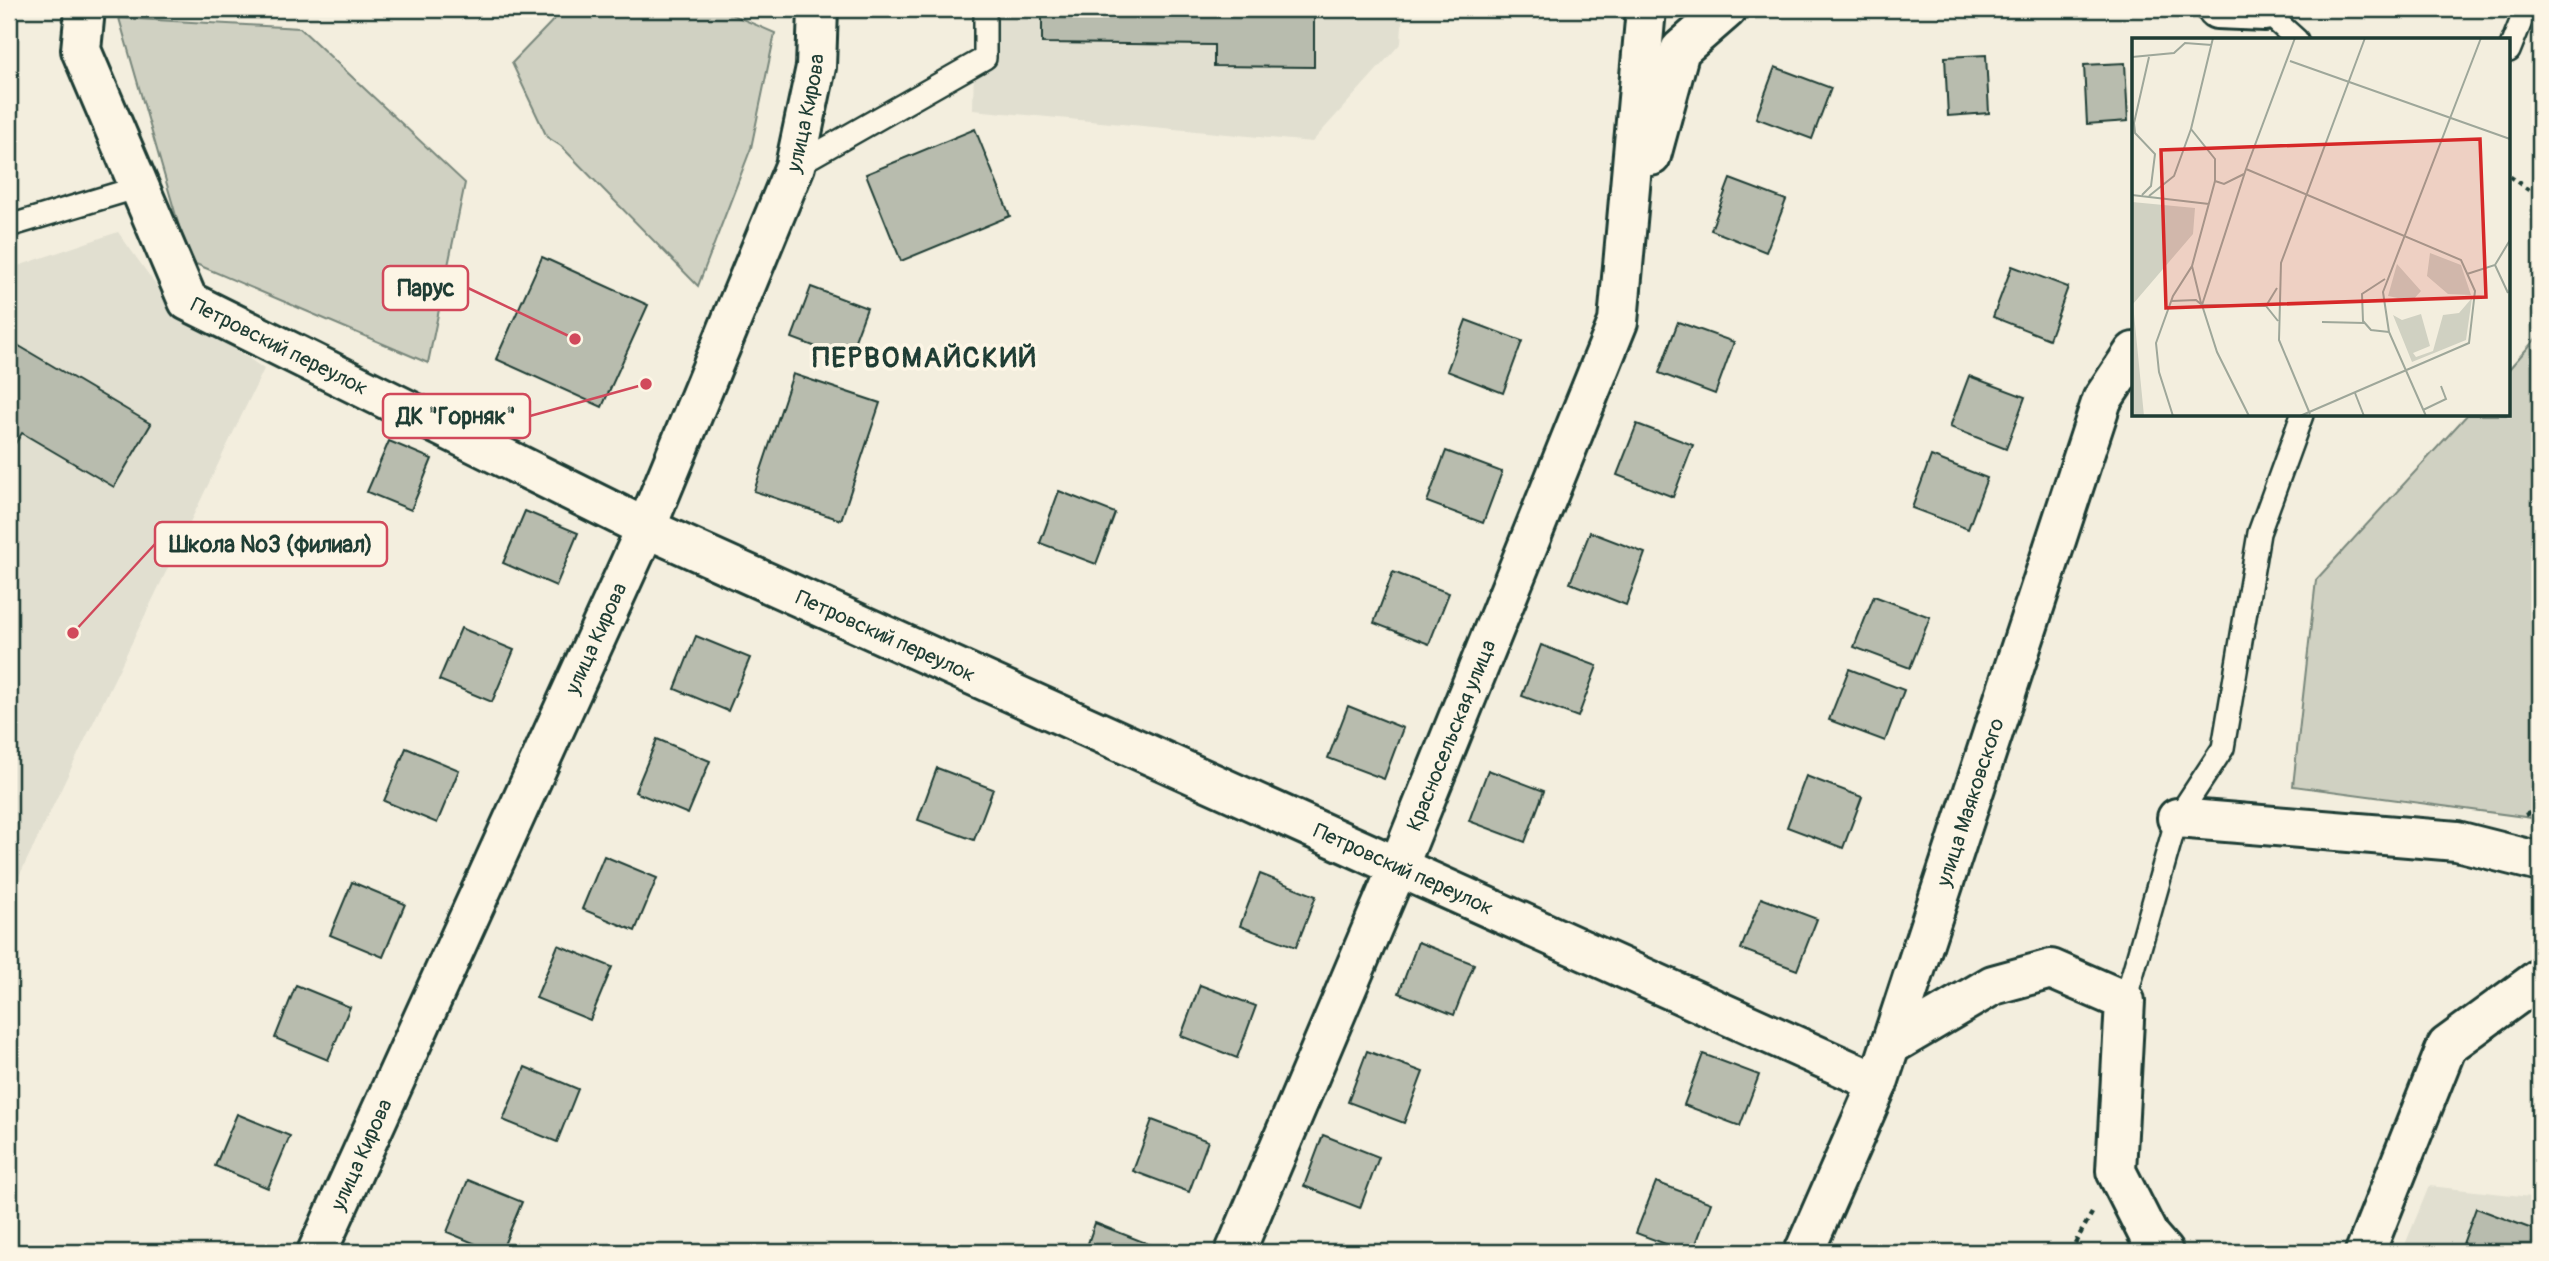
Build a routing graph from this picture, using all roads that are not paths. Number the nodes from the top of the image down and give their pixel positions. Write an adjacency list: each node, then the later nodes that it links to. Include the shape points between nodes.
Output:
1 (85, 9): 12 (street, Петровский переулок, via 81,50)
2 (818, 9): 11 (street, улица Кирова, via 817,67)
3 (985, 9): 11 (lane, via 985,58)
4 (1646, 9): 14 (street, Красносельская улица)
5 (1727, 9): 14 (street, Красносельская улица, via 1680,50)
6 (2217, 9): 8 (street)
7 (2526, 9): 10 (lane)
8 (2264, 25): 9 (lane)
9 (2293, 38)
10 (2510, 49)
11 (795, 166): 17 (street, улица Кирова)
12 (139, 187): 13 (lane); 17 (street, Петровский переулок, via 188,301)
13 (9, 226)
14 (1625, 249): 20 (street, Красносельская улица, via 1618,322)
15 (2132, 355): 23 (street, улица Маяковского, via 2102,400)
16 (2302, 416): 18 (lane, via 2259,533 2222,748)
17 (646, 528): 20 (street, Петровский переулок); 25 (street, улица Кирова)
18 (2177, 818): 19 (street, via 2457,841); 22 (lane)
19 (2540, 862)
20 (1398, 867): 24 (street, Петровский переулок); 26 (street, Красносельская улица)
21 (2540, 978): 29 (street, via 2446,1045)
22 (2125, 1001): 23 (street, via 2051,969 1993,985); 28 (street, via 2116,1171 2149,1236)
23 (1891, 1045): 24 (street, улица Маяковского)
24 (1878, 1083): 27 (street, улица Маяковского)
25 (317, 1252)
26 (1235, 1252)
27 (1804, 1252)
28 (2163, 1252)
29 (2365, 1252)

